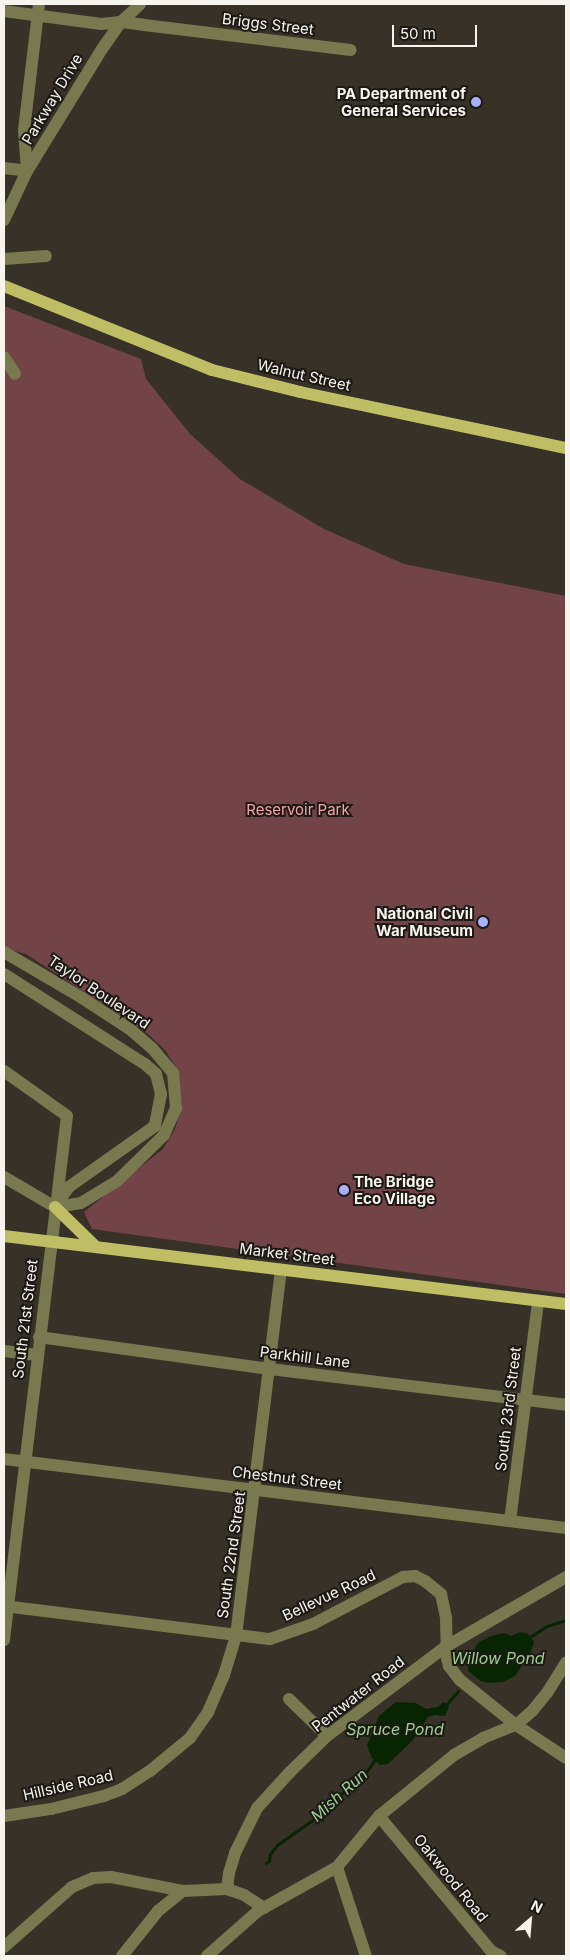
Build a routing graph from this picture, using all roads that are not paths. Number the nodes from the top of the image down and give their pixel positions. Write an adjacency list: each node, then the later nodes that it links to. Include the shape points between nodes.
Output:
1 (140, 4): 4 (street, Parkway Drive)
2 (38, 9): 3 (street, Briggs Street); 4 (street, Briggs Street, via 101,24); 7 (street, via 24,130)
3 (4, 11)
4 (121, 22): 5 (street, Briggs Street); 7 (street, Parkway Drive)
5 (350, 50)
6 (4, 168): 7 (street)
7 (27, 171): 8 (street, Parkway Drive)
8 (4, 220)
9 (46, 256): 10 (street)
10 (4, 259)
11 (4, 286): 14 (main road, Walnut Street, via 212,370 300,392)
12 (4, 357): 13 (street)
13 (15, 374)
14 (566, 448)
15 (4, 952): 19 (street, Taylor Boulevard, via 131,1030 173,1073 176,1108 164,1135 117,1181 81,1203)
16 (4, 974): 19 (street, via 145,1064 156,1074 161,1094 155,1126 70,1187)
17 (4, 1071): 19 (street, South 21st Street, via 67,1116)
18 (4, 1177): 19 (street)
19 (54, 1206): 21 (street, South 21st Street); 22 (main road)
20 (4, 1236): 21 (main road, Market Street)
21 (51, 1241): 22 (main road, Market Street); 26 (street, South 21st Street)
22 (96, 1247): 23 (main road, Market Street)
23 (281, 1270): 24 (main road, Market Street); 29 (street, South 22nd Street)
24 (538, 1301): 25 (main road, Market Street); 30 (street, South 23rd Street)
25 (566, 1304)
26 (40, 1337): 28 (street, South 21st Street); 29 (street, Parkhill Lane)
27 (4, 1351): 28 (street)
28 (37, 1355): 33 (street, South 21st Street)
29 (270, 1369): 30 (street, Parkhill Lane); 34 (street, South 22nd Street)
30 (527, 1399): 31 (street, Parkhill Lane); 35 (street, South 23rd Street)
31 (566, 1405)
32 (4, 1459): 33 (street, Chestnut Street)
33 (25, 1462): 34 (street, Chestnut Street); 37 (street, South 21st Street)
34 (256, 1490): 35 (street, Chestnut Street); 40 (street, South 22nd Street)
35 (510, 1522): 36 (street, Chestnut Street)
36 (566, 1528)
37 (10, 1530): 39 (street, South 21st Street)
38 (566, 1577): 42 (street, Pentwater Road)
39 (6, 1606): 40 (street, Bellevue Road); 41 (street, South 21st Street)
40 (236, 1636): 42 (street, Bellevue Road, via 270,1639 313,1624 403,1577 415,1576 441,1594 446,1618); 48 (street, Hillside Road, via 208,1712 190,1738 150,1771 104,1796)
41 (4, 1640)
42 (445, 1647): 45 (street, Bellevue Road, via 449,1666 460,1680); 46 (street, Pentwater Road)
43 (566, 1663): 45 (street, via 542,1699)
44 (289, 1700): 46 (street)
45 (516, 1726): 47 (street, Bellevue Road); 49 (street, via 483,1738 454,1755)
46 (327, 1736): 51 (street, Pentwater Road, via 257,1808 235,1853)
47 (566, 1758)
48 (4, 1816)
49 (379, 1816): 50 (street); 58 (street, Oakwood Road, via 491,1951)
50 (337, 1867): 53 (street); 57 (street)
51 (227, 1889): 52 (street); 53 (street)
52 (183, 1891): 54 (street, via 111,1877 93,1878 72,1887); 55 (street, via 158,1911)
53 (264, 1908): 56 (street)
54 (4, 1947)
55 (122, 1956)
56 (207, 1956)
57 (366, 1956)
58 (501, 1956)

